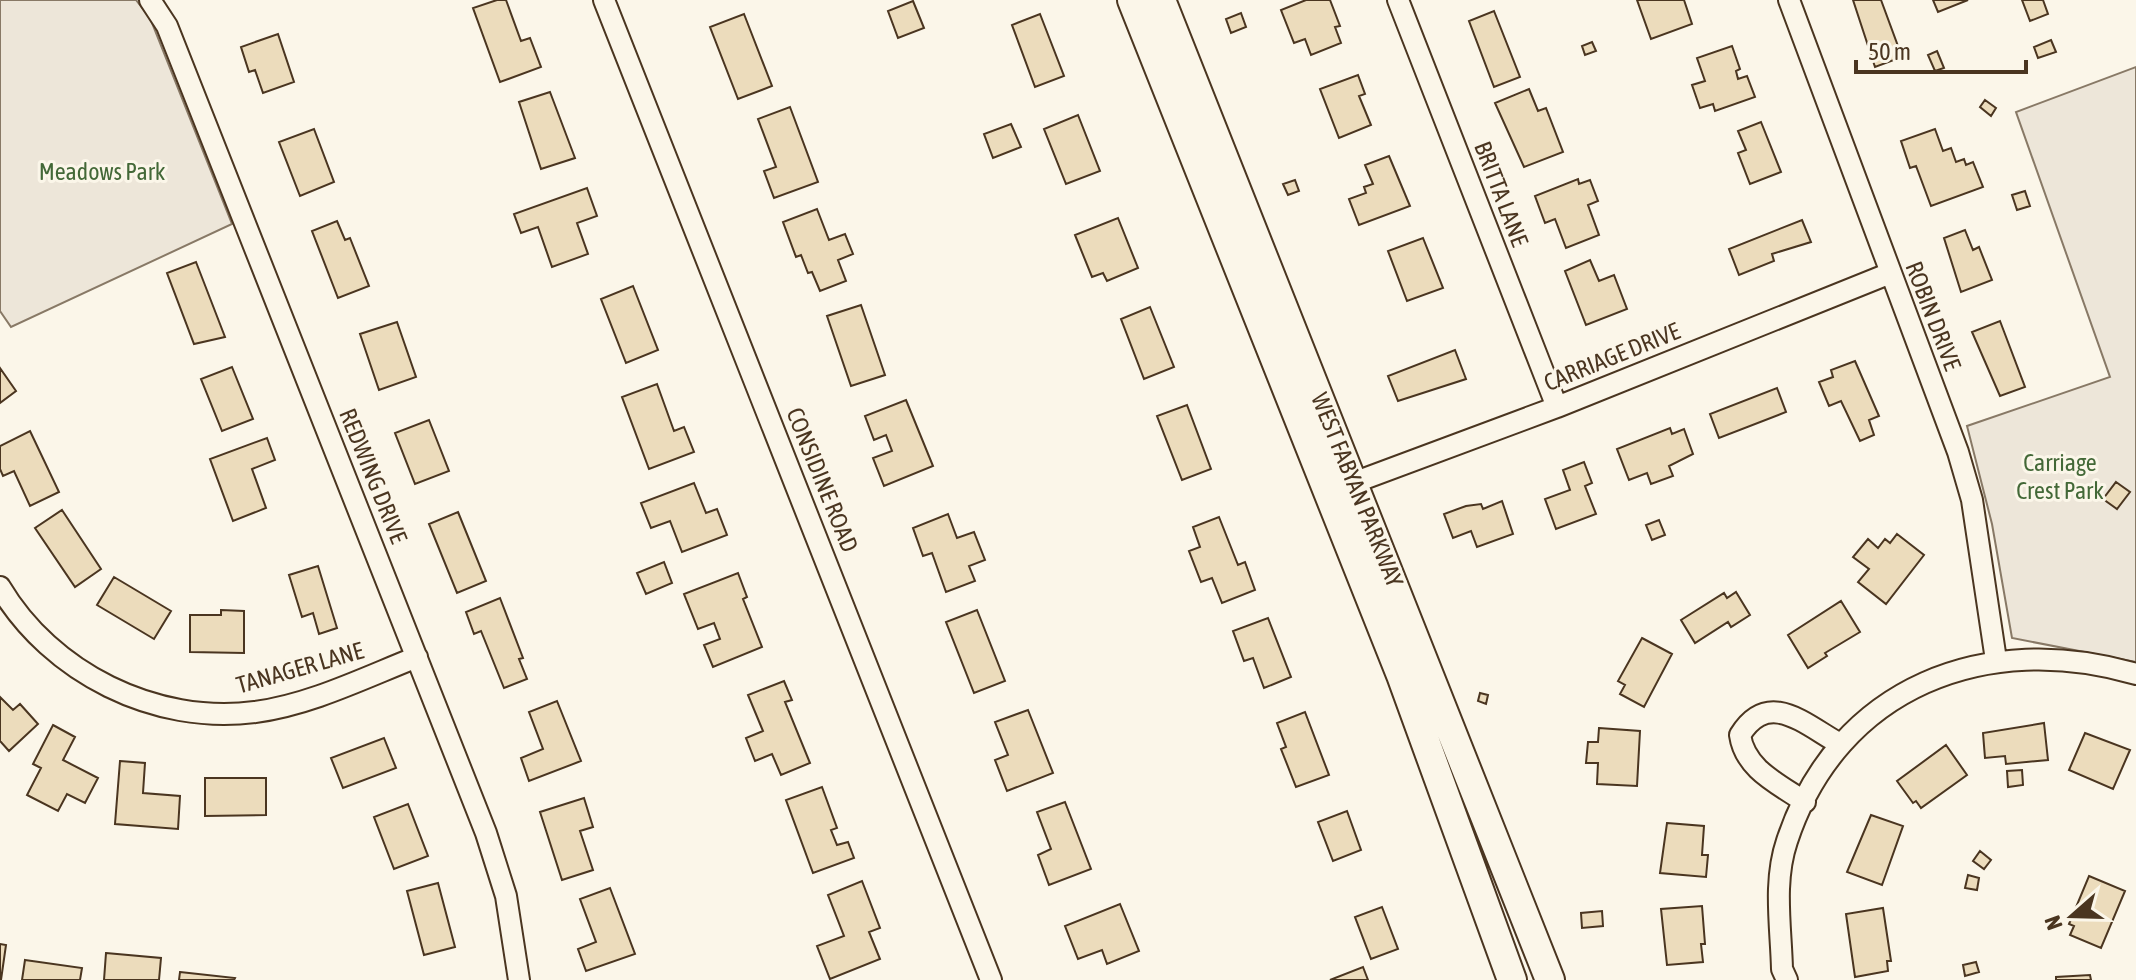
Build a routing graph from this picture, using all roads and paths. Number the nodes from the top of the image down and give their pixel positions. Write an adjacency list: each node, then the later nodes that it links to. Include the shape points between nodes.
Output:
1 (150, 0): 11 (street, REDWING DRIVE, via 167,26)
2 (604, 0): 17 (street, CONSIDINE ROAD)
3 (1132, 0): 18 (main road, WEST FABYAN PARKWAY, via 1401,675)
4 (1161, 0): 9 (main road, WEST FABYAN PARKWAY)
5 (1398, 0): 8 (street, BRITTA LANE)
6 (1789, 0): 7 (street, ROBIN DRIVE)
7 (1888, 274): 8 (street, CARRIAGE DRIVE); 12 (street, ROBIN DRIVE, via 1972,500)
8 (1557, 407): 9 (street, CARRIAGE DRIVE)
9 (1353, 483): 19 (main road, WEST FABYAN PARKWAY)
10 (0, 587): 11 (street, TANAGER LANE, via 59,654 100,683 178,711 258,712)
11 (417, 657): 16 (street, REDWING DRIVE, via 506,896)
12 (1996, 660): 13 (street, via 2054,658); 14 (street, via 1924,681)
13 (2136, 674)
14 (1840, 744): 15 (street); 15 (street, via 1790,716 1768,711 1751,718 1740,735 1742,752 1754,767)
15 (1805, 802): 20 (street, via 1787,842 1779,882 1782,969)
16 (519, 980)
17 (991, 980)
18 (1512, 980)
19 (1550, 980)
20 (1787, 980)

